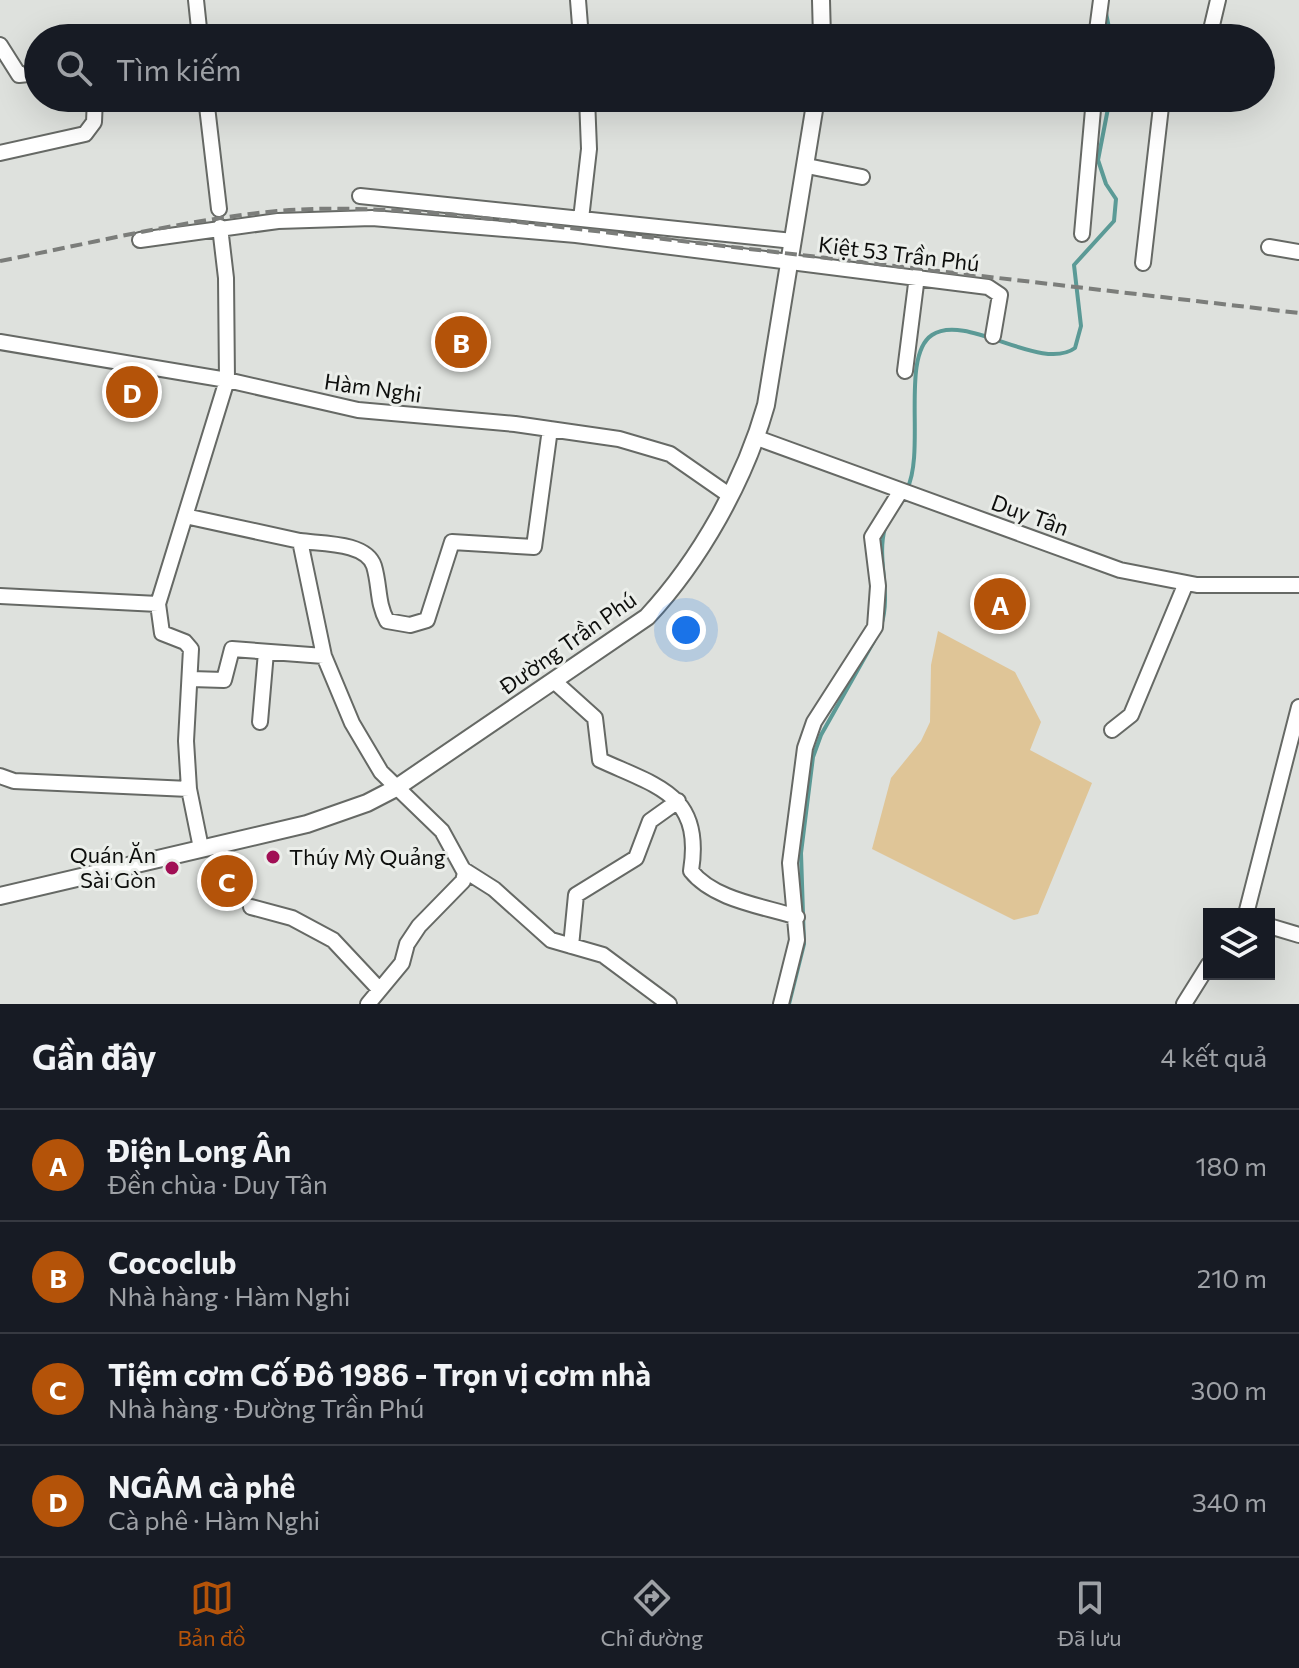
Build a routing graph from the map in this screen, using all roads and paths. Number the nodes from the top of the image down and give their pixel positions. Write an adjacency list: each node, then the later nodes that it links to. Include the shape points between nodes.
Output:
1 (196, 0): 6 (street)
2 (578, 0): 7 (street)
3 (821, 0): 8 (street)
4 (1101, 0): 9 (street)
5 (1218, 0): 10 (street)
6 (199, 24)
7 (580, 24)
8 (822, 24)
9 (1098, 24)
10 (1212, 24)
11 (0, 45): 12 (street, via 19,75)
12 (24, 74)
13 (94, 112): 19 (street, via 85,134)
14 (208, 112): 23 (street)
15 (588, 112): 24 (street)
16 (814, 112): 20 (street, Đường Trần Phú)
17 (1093, 112): 26 (street)
18 (1160, 112): 32 (street)
19 (0, 153)
20 (807, 166): 21 (street); 28 (street, Đường Trần Phú)
21 (862, 177)
22 (360, 196): 24 (street)
23 (219, 209)
24 (581, 219): 28 (street)
25 (220, 227): 27 (street, Kiệt 53 Trần Phú); 31 (street, Kiệt 53 Trần Phú, via 321,217 372,218 576,235); 37 (street)
26 (1082, 234)
27 (140, 240)
28 (793, 241): 31 (street, Đường Trần Phú)
29 (1269, 247): 30 (street)
30 (1299, 252)
31 (789, 262): 33 (street, Kiệt 53 Trần Phú); 39 (street, Đường Trần Phú)
32 (1143, 263)
33 (917, 276): 34 (street, Kiệt 53 Trần Phú, via 966,282 1000,295); 36 (street)
34 (993, 336)
35 (0, 342): 37 (street, Hàm Nghi)
36 (905, 371)
37 (227, 380): 38 (street, Hàm Nghi, via 358,410); 42 (street)
38 (550, 429): 41 (street, Hàm Nghi, via 646,445 670,454); 43 (street, via 534,547 452,542 427,620 410,625 387,621 379,607 373,564 360,550)
39 (757, 438): 40 (street, Duy Tân); 41 (street, Đường Trần Phú)
40 (904, 493): 44 (street, Duy Tân, via 1120,570); 64 (street, via 872,537 878,586 875,627 814,722 805,748 790,863)
41 (729, 495): 51 (street, Đường Trần Phú, via 647,617)
42 (185, 516): 43 (street); 47 (street)
43 (300, 541): 49 (street)
44 (1186, 583): 45 (street, Duy Tân); 54 (street, via 1131,715)
45 (1299, 585)
46 (0, 596): 47 (street)
47 (158, 604): 50 (street, via 162,633 191,649)
48 (266, 652): 49 (street); 50 (street, via 232,649 224,680); 53 (street)
49 (324, 656): 56 (street, via 352,723)
50 (191, 679): 57 (street)
51 (555, 682): 56 (street, Đường Trần Phú); 58 (street, via 595,718 600,760 656,783)
52 (1299, 707): 63 (street)
53 (260, 722)
54 (1112, 730)
55 (0, 776): 57 (street, via 28,782)
56 (396, 788): 59 (street, Đường Trần Phú, via 321,820); 60 (street, via 442,831)
57 (189, 789): 59 (street)
58 (678, 801): 64 (street, via 686,811 695,846 691,871 699,882); 67 (street, via 650,821 636,858 576,895)
59 (201, 848): 61 (street, Đường Trần Phú)
60 (464, 870): 67 (street, via 494,889 551,940); 69 (street, via 463,881 419,926 402,963)
61 (0, 896)
62 (251, 907): 69 (street, via 292,918 333,940)
63 (1248, 908)
64 (797, 917): 72 (street, via 797,940)
65 (1275, 928): 66 (street)
66 (1299, 935)
67 (571, 946): 71 (street, via 603,955)
68 (1203, 974): 73 (street)
69 (378, 988): 70 (street)
70 (368, 1004)
71 (669, 1004)
72 (781, 1004)
73 (1184, 1004)

